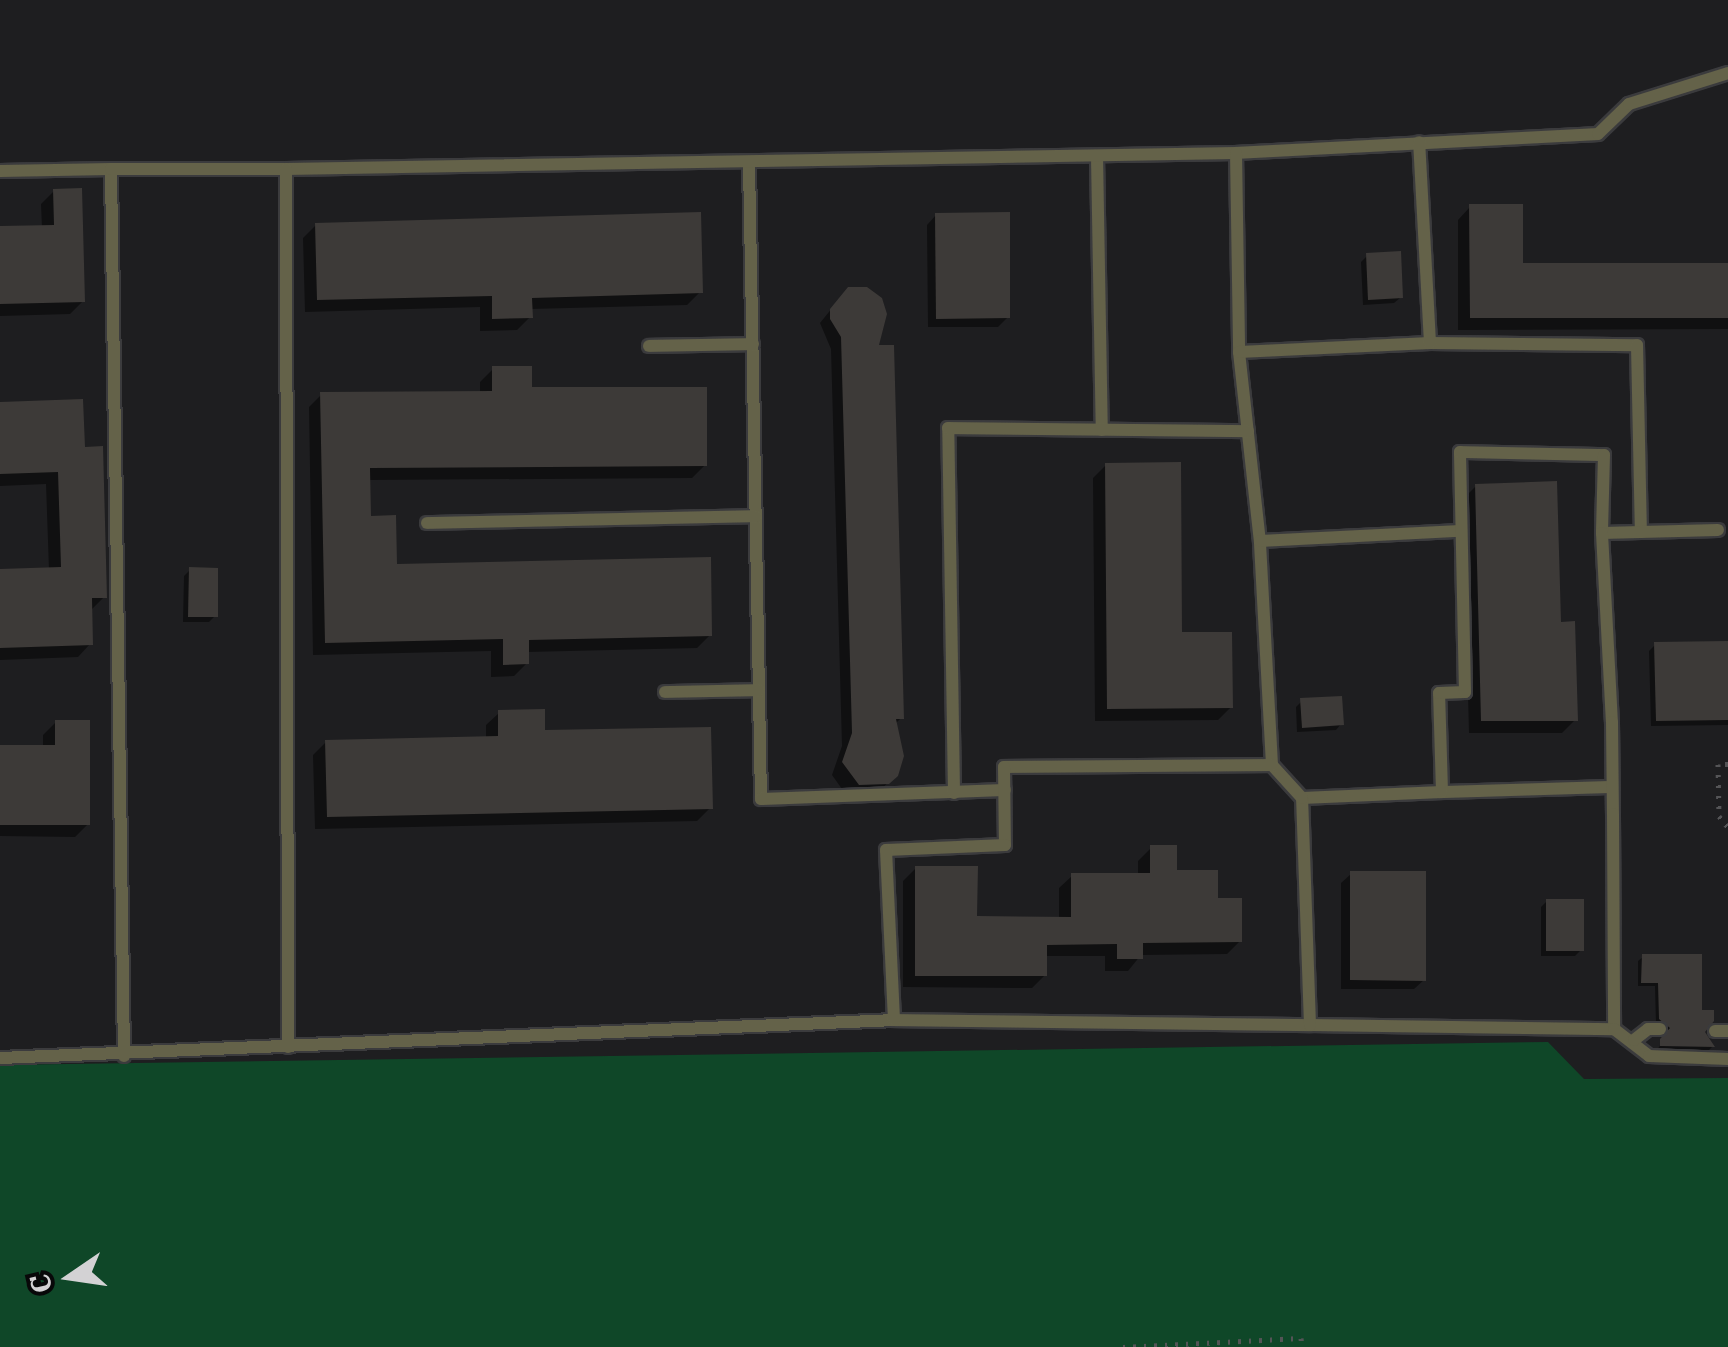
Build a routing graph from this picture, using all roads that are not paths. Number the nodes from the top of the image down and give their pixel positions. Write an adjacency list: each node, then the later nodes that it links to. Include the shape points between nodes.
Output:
1 (1728, 73): 2 (lane, via 1630,104 1598,134)
2 (1419, 142): 3 (lane); 9 (lane)
3 (1236, 154): 4 (lane); 12 (lane)
4 (1097, 156): 5 (lane); 13 (lane)
5 (749, 163): 7 (lane); 10 (lane)
6 (111, 169): 7 (lane); 8 (lane); 36 (lane)
7 (286, 169): 35 (lane)
8 (0, 171)
9 (1430, 343): 12 (lane); 19 (lane, via 1637,345)
10 (752, 344): 11 (lane); 15 (lane)
11 (649, 346)
12 (1239, 352): 14 (lane)
13 (1102, 430): 14 (lane); 28 (lane, via 948,428)
14 (1248, 432): 21 (lane)
15 (756, 516): 16 (lane); 22 (lane)
16 (427, 523)
17 (1718, 530): 19 (lane)
18 (1460, 531): 20 (lane, via 1460,452 1568,454 1604,455); 21 (lane); 27 (lane, via 1465,692 1439,693)
19 (1641, 532): 20 (lane)
20 (1602, 534): 25 (lane)
21 (1260, 541): 24 (lane)
22 (759, 690): 23 (lane); 28 (lane, via 761,799)
23 (666, 692)
24 (1272, 765): 26 (lane, via 1004,767); 29 (lane)
25 (1612, 786): 27 (lane); 32 (lane)
26 (1005, 790): 28 (lane); 30 (lane, via 1005,845 886,850)
27 (1442, 792): 29 (lane)
28 (954, 793)
29 (1302, 798): 31 (lane)
30 (894, 1020): 31 (lane); 35 (lane)
31 (1310, 1025): 32 (lane)
32 (1614, 1029): 34 (lane)
33 (1660, 1029): 34 (lane)
34 (1634, 1040): 38 (lane, via 1649,1056)
35 (288, 1047): 36 (lane)
36 (124, 1056): 37 (lane)
37 (0, 1058)
38 (1728, 1059)

